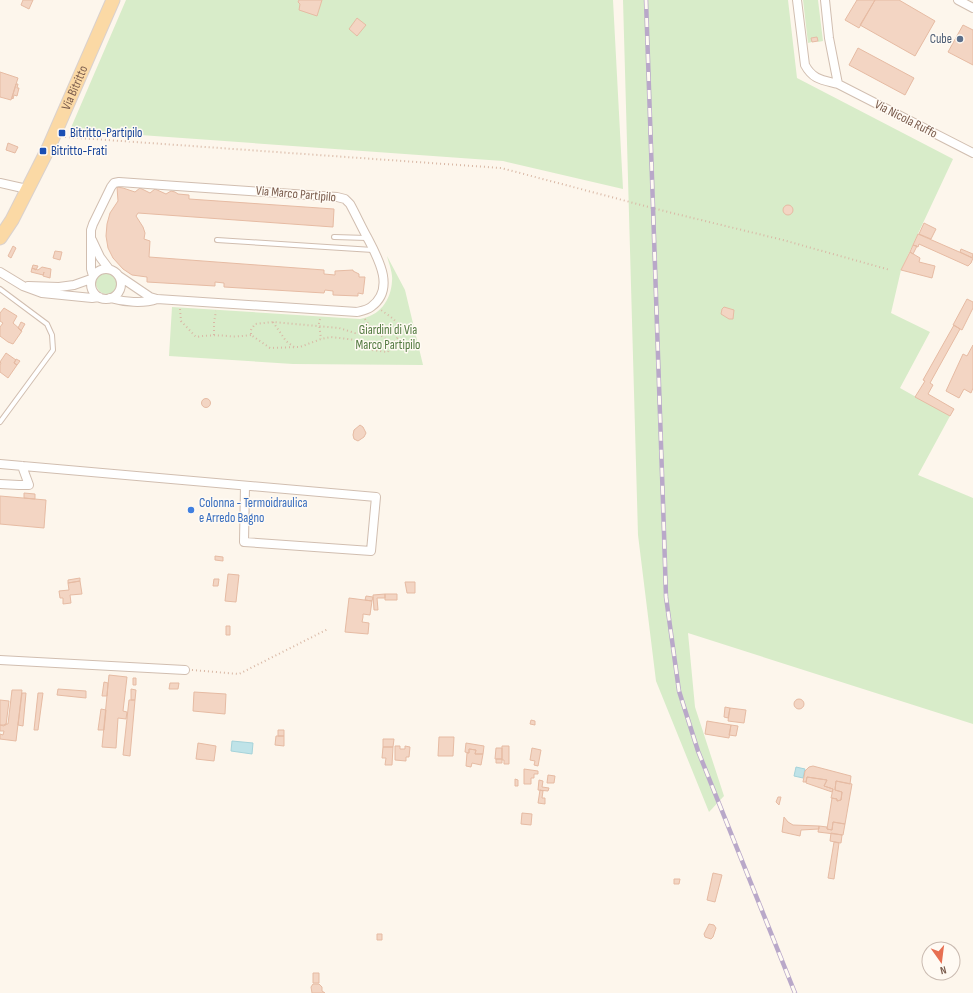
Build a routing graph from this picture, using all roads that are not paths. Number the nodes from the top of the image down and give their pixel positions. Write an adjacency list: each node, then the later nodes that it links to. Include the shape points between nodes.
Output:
1 (113, 0): 9 (main road, Via Bitritto, via 54,136)
2 (797, 0): 6 (street, Via Nicola Ruffo, via 805,65 809,73 818,79)
3 (825, 0): 6 (street)
4 (958, 0): 5 (street)
5 (973, 8)
6 (838, 84): 7 (street, Via Nicola Ruffo)
7 (973, 153)
8 (0, 182): 9 (street)
9 (27, 189): 11 (main road, Via Bitritto)
10 (334, 237): 13 (lane)
11 (0, 238)
12 (91, 238): 13 (street, Via Marco Partipilo, via 93,224 111,187 119,182 337,197 345,199 350,204); 16 (street); 19 (street, Via Marco Partipilo)
13 (367, 238): 15 (street, Via Marco Partipilo)
14 (217, 240): 15 (lane)
15 (374, 250): 24 (street, Via Marco Partipilo, via 382,268 382,294 370,308 357,312)
16 (109, 269): 18 (street); 19 (street, via 100,270)
17 (0, 272): 20 (street)
18 (119, 276): 23 (street, via 120,289); 24 (street, Via Marco Partipilo)
19 (92, 278): 20 (street, via 74,285 59,287); 22 (street, via 93,292)
20 (23, 286): 22 (street, via 42,294)
21 (0, 289): 25 (lane, via 46,324 52,335 53,350)
22 (99, 298): 23 (street)
23 (110, 298): 24 (street, Via Marco Partipilo, via 149,302)
24 (156, 299)
25 (0, 422)
26 (0, 464): 27 (street)
27 (22, 466): 28 (street, via 29,485); 29 (street)
28 (0, 484)
29 (245, 486): 29 (street, via 244,542 371,551 376,497)
30 (0, 660): 31 (street)
31 (185, 670)

